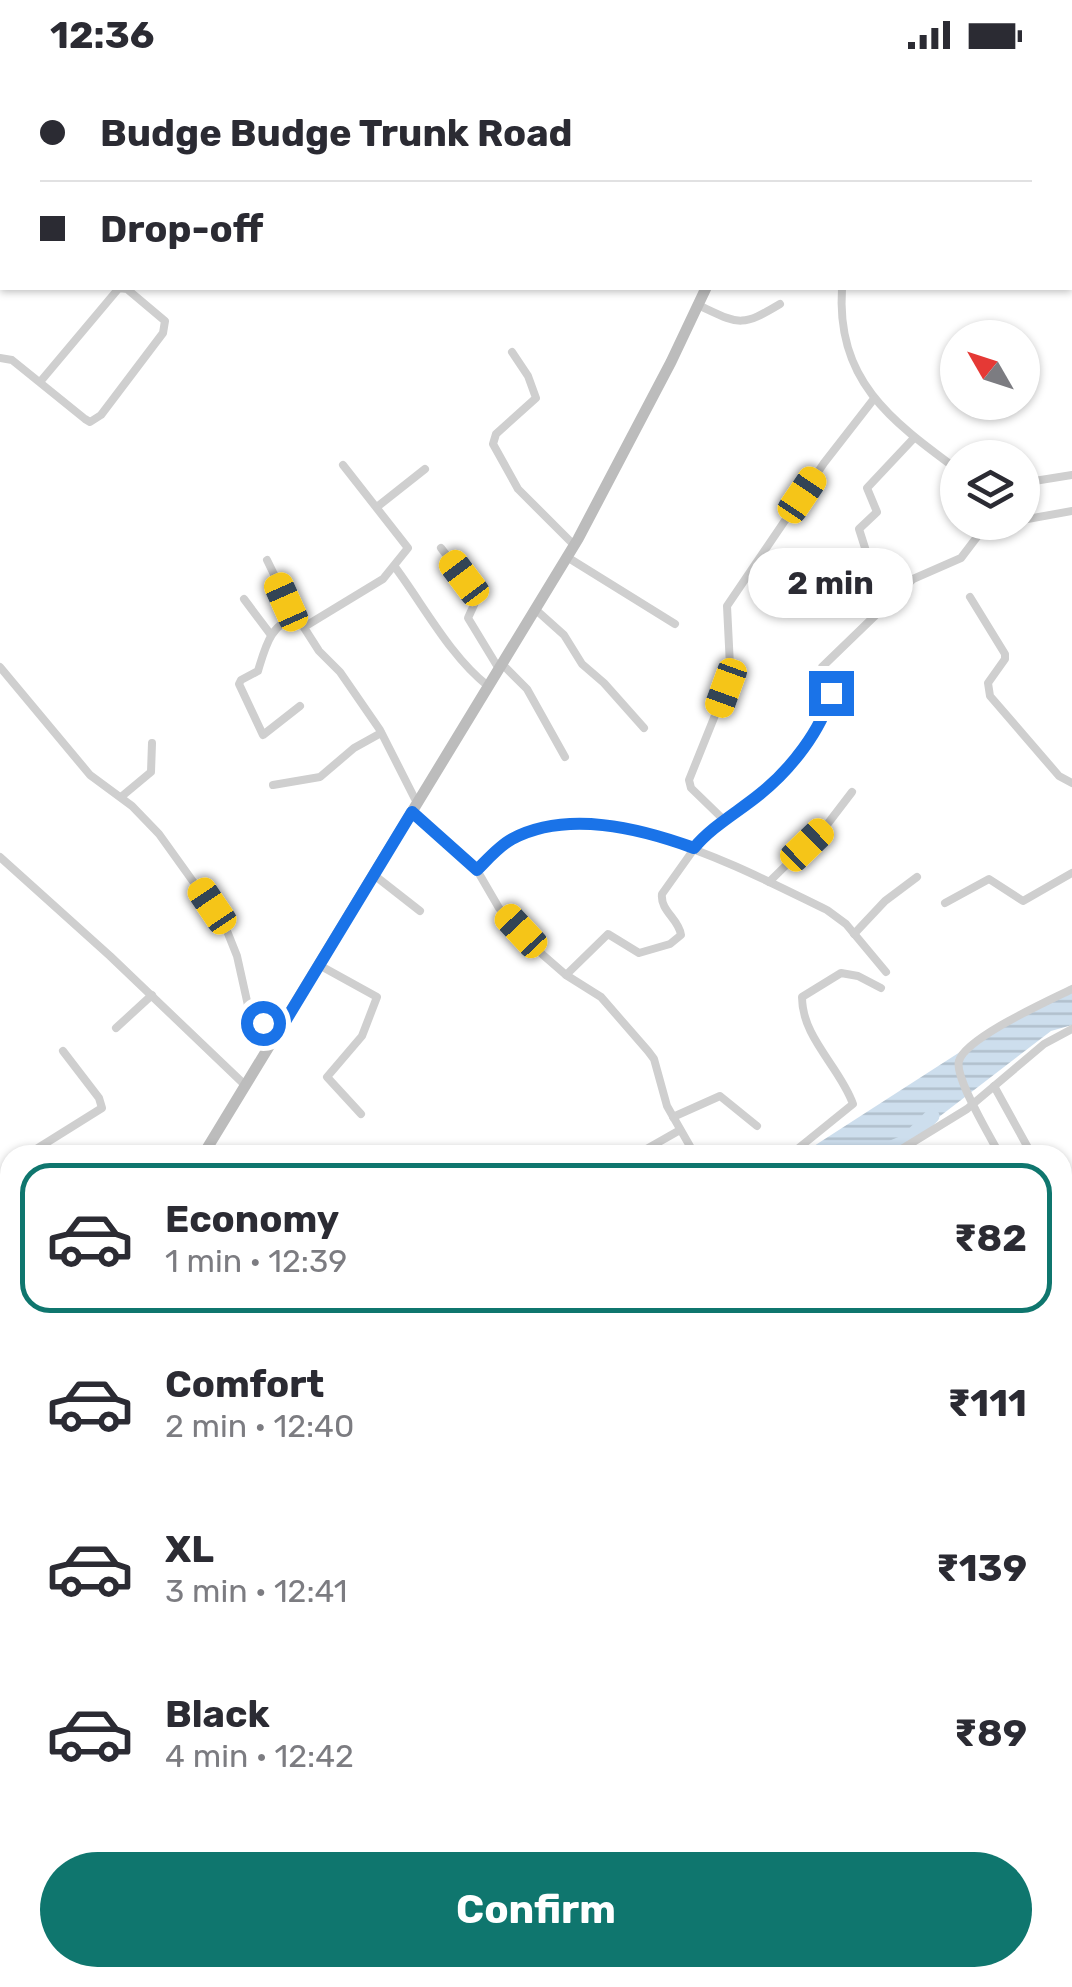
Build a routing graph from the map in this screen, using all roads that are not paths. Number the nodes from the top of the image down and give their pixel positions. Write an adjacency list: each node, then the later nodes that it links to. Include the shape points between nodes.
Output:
1 (117, 290): 9 (street)
2 (128, 290): 9 (street, via 165,321 163,333 107,408 85,420)
3 (705, 290): 6 (main road)
4 (842, 290): 10 (street, via 846,342)
5 (780, 304): 6 (street, via 741,322)
6 (698, 305): 22 (main road)
7 (512, 352): 22 (street, via 536,398 493,444 518,489)
8 (0, 358): 9 (street)
9 (40, 382)
10 (874, 400): 11 (street); 46 (street, via 727,606 726,688 689,780)
11 (914, 438): 12 (street); 25 (street, via 868,486 877,512 859,529 866,551 848,576)
12 (940, 457)
13 (344, 465): 17 (street)
14 (425, 469): 17 (street)
15 (1072, 476): 16 (street)
16 (1040, 480)
17 (378, 507): 24 (street, via 408,545)
18 (1072, 511): 19 (street)
19 (1040, 517)
20 (974, 540): 46 (street, via 960,558 914,579 822,667 819,679 831,693 821,720 774,782)
21 (441, 548): 33 (street, via 478,596 468,618)
22 (570, 551): 28 (main road); 30 (street)
23 (267, 560): 29 (street)
24 (395, 566): 31 (street); 35 (street, via 458,658)
25 (849, 586)
26 (970, 597): 41 (street, via 1005,654 988,683 990,696 1058,776)
27 (244, 599): 32 (street)
28 (535, 609): 33 (main road); 37 (street)
29 (298, 618): 31 (street); 32 (street)
30 (675, 624)
31 (304, 627): 38 (street)
32 (271, 635): 36 (street, via 258,671 239,687 264,735)
33 (500, 667): 35 (main road); 40 (street, via 526,689)
34 (0, 668): 44 (street, via 90,775)
35 (488, 686): 45 (main road)
36 (300, 706)
37 (644, 728)
38 (381, 733): 42 (street, via 320,776); 45 (street)
39 (152, 743): 44 (street, via 151,772)
40 (564, 756)
41 (1072, 783)
42 (273, 785)
43 (852, 792): 53 (street)
44 (121, 797): 65 (street, via 159,834 225,926 249,1010)
45 (414, 808): 49 (street); 51 (main road)
46 (725, 821): 47 (street)
47 (694, 848): 49 (street, via 598,824 568,825 516,837); 53 (street); 59 (street, via 660,899 680,935 639,953 608,934)
48 (0, 858): 62 (street)
49 (477, 870): 59 (street, via 499,908)
50 (1072, 873): 54 (street, via 1023,901 989,879)
51 (374, 875): 55 (street); 57 (main road)
52 (917, 878): 56 (street)
53 (769, 882): 56 (street, via 827,910)
54 (945, 902)
55 (420, 911)
56 (854, 934): 58 (street)
57 (319, 964): 65 (main road); 70 (street, via 376,997 362,1036 327,1078)
58 (886, 972)
59 (566, 975): 71 (street, via 601,997 648,1051)
60 (881, 988): 78 (street, via 840,973 802,997 816,1042 853,1104)
61 (1072, 989): 69 (street, via 965,1052 958,1066)
62 (152, 995): 63 (street); 67 (street)
63 (116, 1028)
64 (1072, 1030): 68 (street)
65 (278, 1033): 67 (main road)
66 (63, 1051): 74 (street, via 102,1108)
67 (246, 1086): 75 (main road)
68 (994, 1086): 69 (street); 81 (street)
69 (972, 1102): 79 (street); 80 (street)
70 (362, 1114)
71 (672, 1117): 72 (street, via 720,1096); 73 (street)
72 (757, 1126)
73 (680, 1130): 76 (street); 77 (street)
74 (43, 1145)
75 (209, 1145)
76 (654, 1145)
77 (689, 1145)
78 (802, 1145)
79 (907, 1145)
80 (995, 1145)
81 (1026, 1145)

